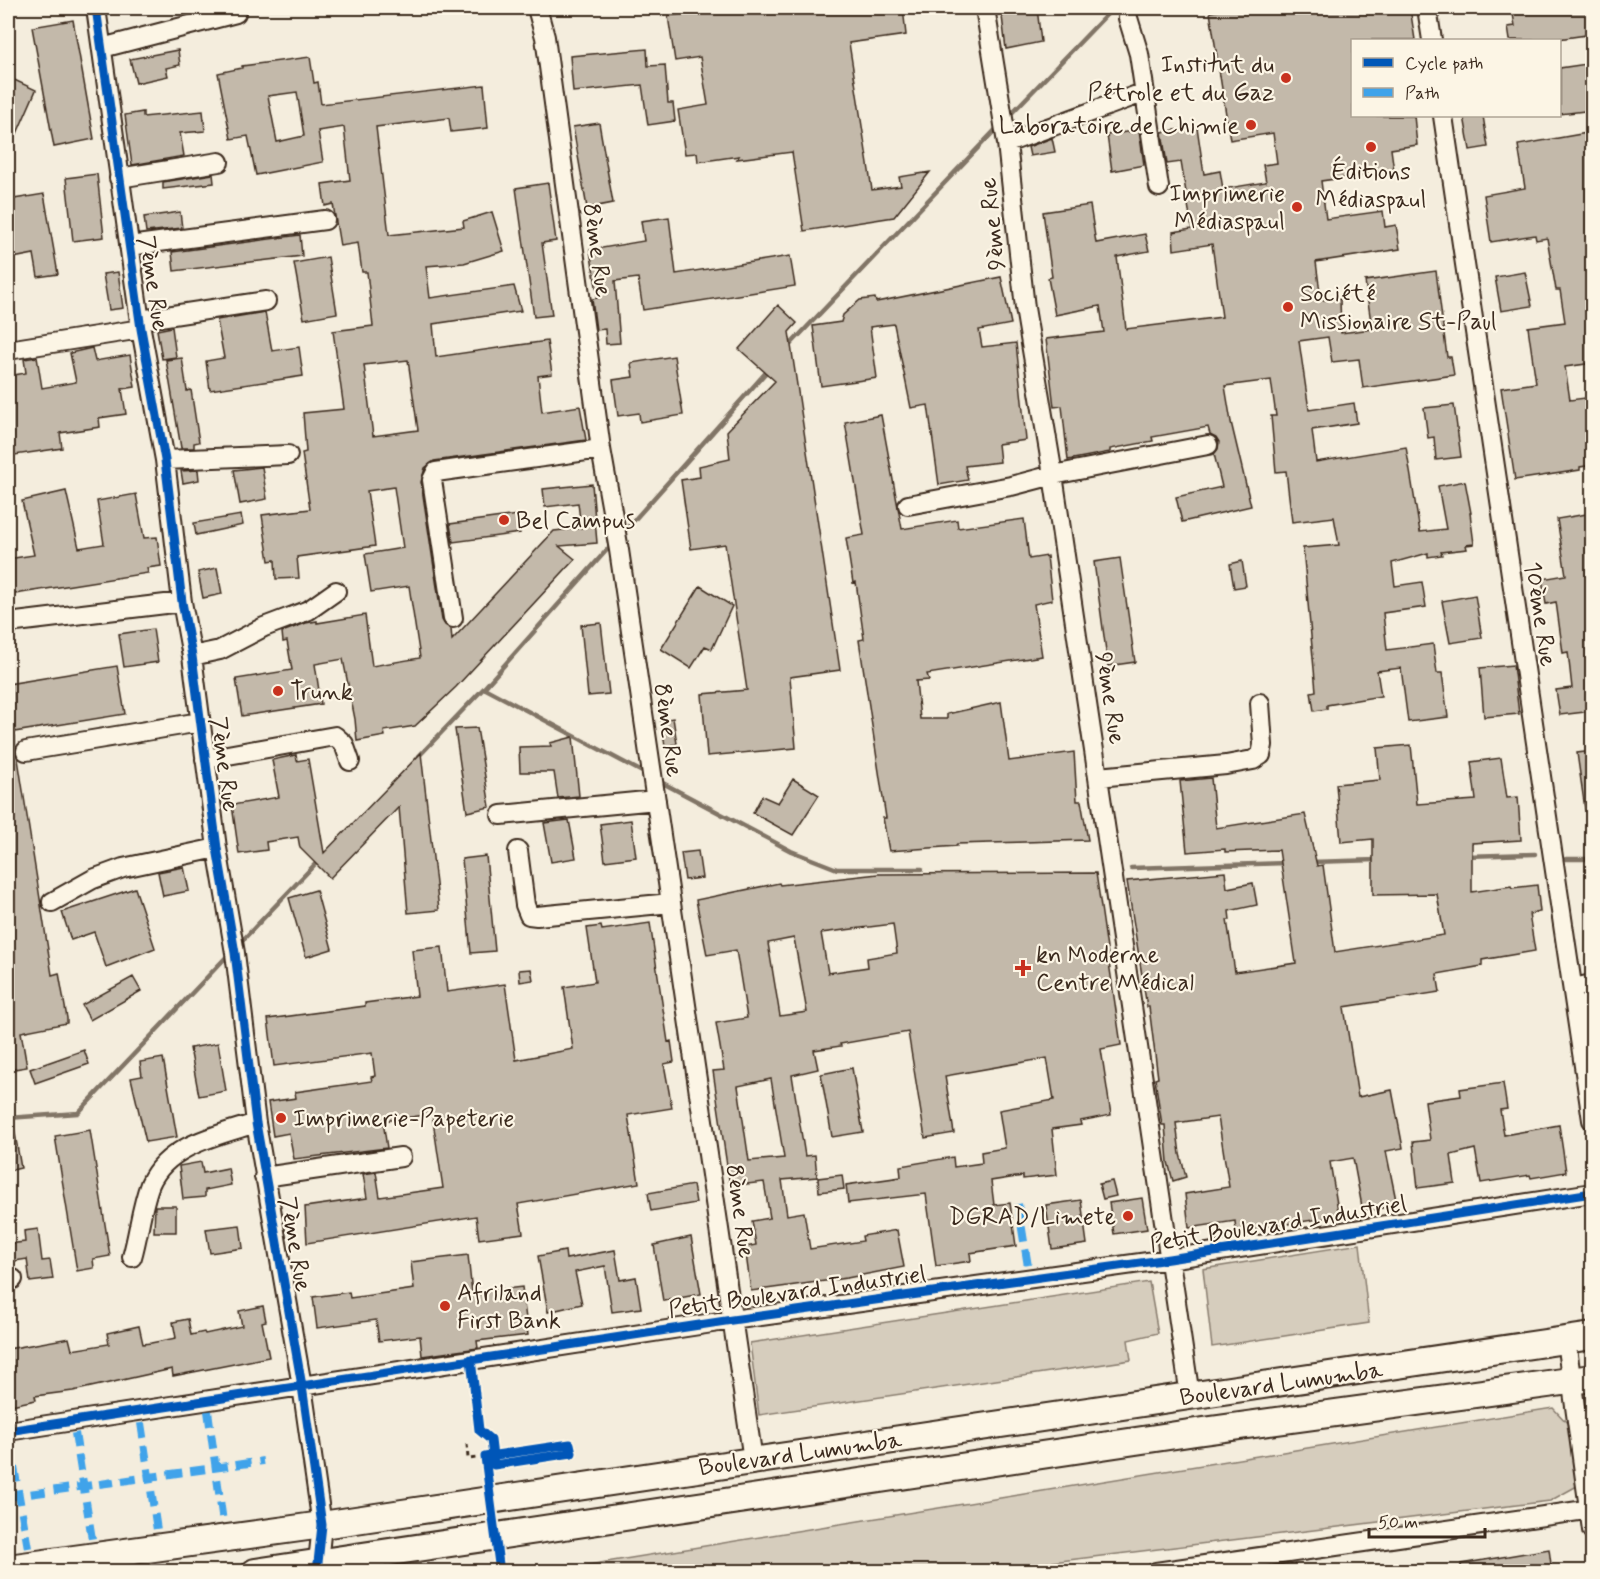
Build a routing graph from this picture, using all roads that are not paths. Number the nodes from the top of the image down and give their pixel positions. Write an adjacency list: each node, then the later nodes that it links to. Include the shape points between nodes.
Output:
1 (96, 8): 8 (street, 7ème Rue)
2 (537, 8): 21 (street, 8ème Rue, via 545,37)
3 (985, 8): 11 (street, 9ème Rue)
4 (1427, 8): 7 (street)
5 (236, 13): 8 (street)
6 (1128, 18): 9 (street)
7 (1432, 39)
8 (102, 48): 13 (street, 7ème Rue)
9 (1145, 92): 11 (street); 14 (street)
10 (1443, 117): 44 (street, 10ème Rue)
11 (1007, 143): 24 (street, 9ème Rue, via 1025,308)
12 (219, 162): 13 (street)
13 (119, 178): 16 (street, 7ème Rue)
14 (1159, 187)
15 (325, 220): 16 (street)
16 (129, 246): 18 (street, 7ème Rue)
17 (266, 301): 18 (street)
18 (141, 325): 19 (street); 23 (street, 7ème Rue)
19 (8, 350)
20 (1208, 445): 24 (street)
21 (601, 449): 28 (street, via 433,475); 37 (street, 8ème Rue)
22 (288, 455): 23 (street)
23 (165, 460): 27 (street, 7ème Rue)
24 (1053, 475): 25 (street); 36 (street, 9ème Rue)
25 (908, 505)
26 (336, 591): 30 (street, via 309,610 220,650)
27 (182, 602): 29 (street); 30 (street, 7ème Rue)
28 (453, 618)
29 (8, 624)
30 (192, 656): 32 (street, 7ème Rue)
31 (1260, 703): 36 (street, via 1263,745 1261,755 1253,760)
32 (200, 722): 33 (street); 34 (street, 7ème Rue)
33 (26, 751)
34 (206, 759): 35 (street, via 335,736 344,744); 39 (street, 7ème Rue)
35 (350, 761)
36 (1098, 777): 51 (street, 9ème Rue)
37 (656, 800): 38 (street); 42 (street, 8ème Rue)
38 (501, 815)
39 (217, 848): 41 (street, via 123,868 93,879); 46 (street, 7ème Rue, via 235,953)
40 (518, 850): 42 (street, via 529,915)
41 (52, 902)
42 (671, 903): 52 (street, 8ème Rue)
43 (1593, 984): 44 (street)
44 (1573, 988): 45 (street, 10ème Rue)
45 (1593, 1120)
46 (256, 1124): 48 (street, 7ème Rue); 50 (street, via 205,1140 166,1161 151,1183)
47 (401, 1156): 48 (street)
48 (264, 1177): 56 (street, 7ème Rue)
49 (1593, 1193): 51 (street, Petit Boulevard Industriel)
50 (132, 1257)
51 (1169, 1259): 52 (street, Petit Boulevard Industriel); 57 (street, 9ème Rue)
52 (732, 1320): 56 (street, Petit Boulevard Industriel); 59 (street, 8ème Rue)
53 (1593, 1336): 54 (highway, Boulevard Lumumba)
54 (1566, 1341): 55 (street); 57 (highway, Boulevard Lumumba)
55 (1582, 1379): 60 (street); 63 (highway, Boulevard Lumumba, via 1196,1432)
56 (302, 1386): 58 (street, Petit Boulevard Industriel); 61 (street, 7ème Rue)
57 (1190, 1396): 59 (highway, Boulevard Lumumba)
58 (8, 1431)
59 (753, 1460): 61 (highway, Boulevard Lumumba)
60 (1591, 1509): 62 (street); 66 (street)
61 (322, 1525): 63 (street, 7ème Rue); 64 (highway, Boulevard Lumumba)
62 (1593, 1530)
63 (318, 1567): 65 (highway, Boulevard Lumumba)
64 (8, 1568)
65 (255, 1572)
66 (1156, 1572)

